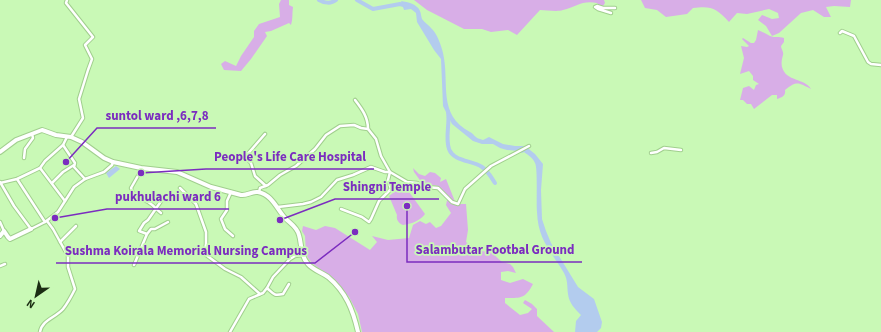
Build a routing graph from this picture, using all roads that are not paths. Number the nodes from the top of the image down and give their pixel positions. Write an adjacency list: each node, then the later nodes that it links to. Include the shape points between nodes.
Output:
1 (67, 0): 10 (street, via 66,3 93,37 85,45 92,59 79,99 83,118)
2 (615, 8): 3 (street, via 595,7)
3 (611, 13)
4 (840, 33): 5 (street, via 842,31 854,36 868,62)
5 (881, 65)
6 (355, 100): 7 (street, via 368,120)
7 (368, 129): 21 (street, via 376,139 381,156); 26 (street, via 354,125 340,126 326,135 296,166)
8 (32, 134): 10 (main road, via 42,130); 14 (main road, via 16,140); 16 (street, via 33,138 25,150)
9 (266, 134): 26 (street, via 245,157 251,163 255,176)
10 (69, 136): 11 (street); 17 (main road)
11 (63, 145): 18 (street, via 75,162); 19 (street)
12 (529, 146): 21 (street, via 502,160 478,177 465,189 457,204 449,200 438,188 407,182)
13 (681, 150): 15 (street, via 664,148)
14 (0, 152)
15 (651, 153)
16 (24, 158)
17 (113, 162): 20 (main road); 23 (street, via 104,172)
18 (74, 165): 23 (street); 25 (street)
19 (40, 168): 22 (street); 25 (street)
20 (141, 168): 28 (main road, via 177,172); 33 (street, via 131,190)
21 (390, 172): 32 (street, via 369,167 337,180 321,197 311,202); 34 (street, via 388,180 391,189 379,201 368,222)
22 (17, 179): 24 (street); 36 (street)
23 (85, 179): 31 (street, via 74,187)
24 (0, 183): 40 (street)
25 (52, 184): 31 (street)
26 (266, 186): 29 (street, via 260,188)
27 (180, 188): 52 (street, via 196,204 206,232 206,255 225,270 241,277)
28 (230, 192): 29 (main road, via 243,196); 44 (street, via 227,210 221,219 225,229)
29 (259, 192): 32 (main road, via 270,198)
30 (164, 197): 33 (street)
31 (65, 201): 36 (street, via 58,212)
32 (278, 207): 46 (main road, via 297,230)
33 (156, 209): 35 (street); 42 (street, via 139,231)
34 (341, 209)
35 (161, 213)
36 (46, 221): 40 (street); 45 (street, via 54,229)
37 (0, 222): 41 (street)
38 (168, 222): 42 (street, via 155,230 151,229)
39 (76, 226): 45 (street)
40 (31, 229): 41 (main road, via 10,239)
41 (4, 231): 43 (main road)
42 (147, 234): 48 (street)
43 (0, 236)
44 (233, 236)
45 (60, 242): 53 (street, via 68,256 68,267 75,289 64,308 46,321)
46 (302, 255): 51 (street, via 290,259 273,277); 55 (main road, via 308,265 333,282 344,295 354,315)
47 (5, 264): 49 (street)
48 (134, 265)
49 (0, 266)
50 (289, 284): 51 (street, via 283,294 274,294)
51 (267, 288): 52 (street)
52 (260, 294): 54 (street, via 248,301)
53 (40, 332)
54 (230, 332)
55 (358, 332)

